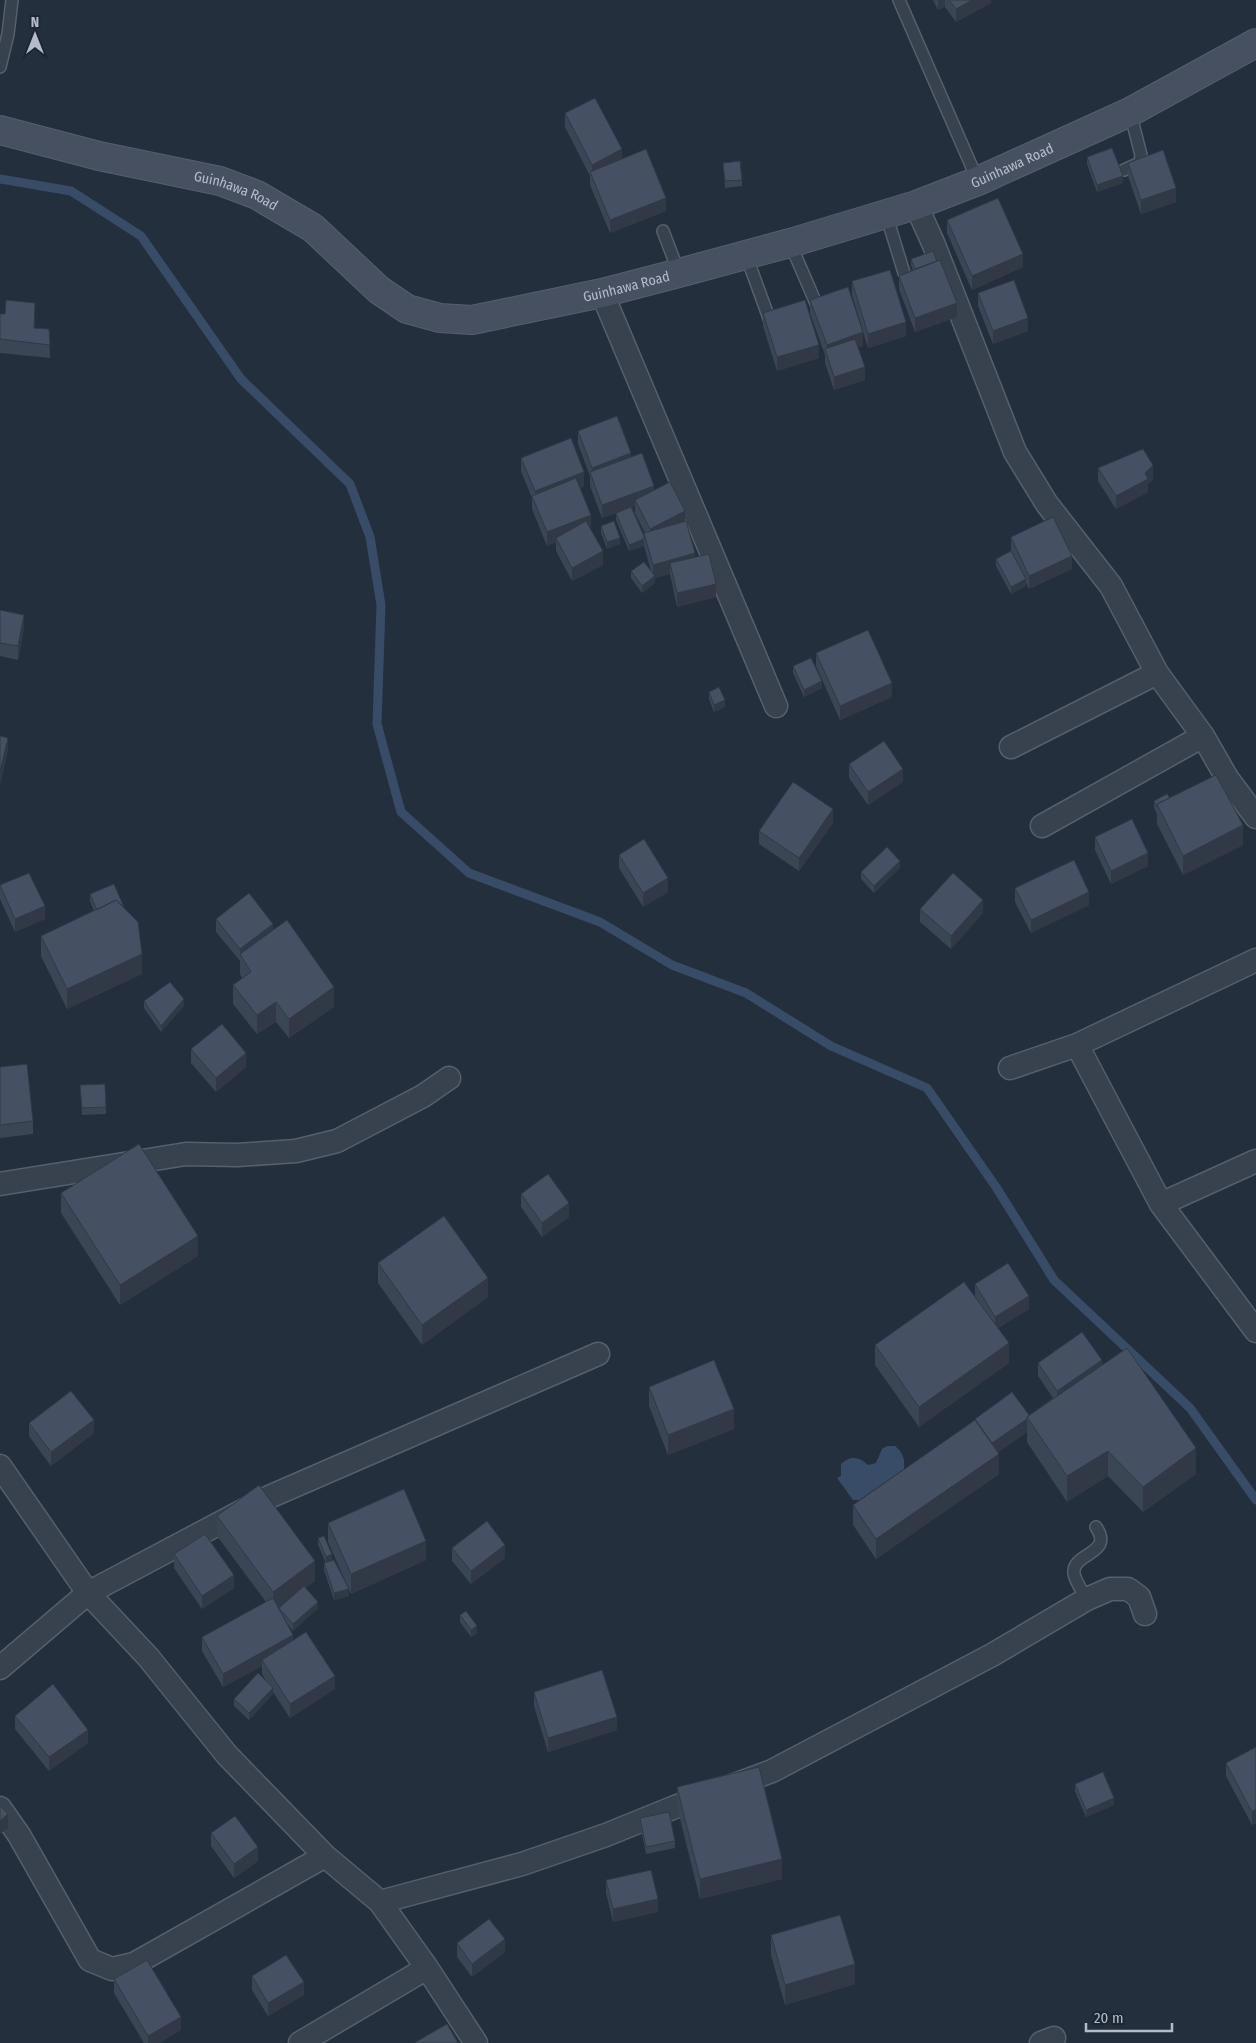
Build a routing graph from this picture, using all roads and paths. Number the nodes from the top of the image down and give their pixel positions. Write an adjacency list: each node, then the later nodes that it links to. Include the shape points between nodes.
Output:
1 (12, 0): 4 (lane)
2 (899, 0): 8 (lane)
3 (1254, 44): 5 (street, Guinhawa Road)
4 (0, 67)
5 (1130, 112): 7 (lane, via 1141,155 1140,163); 8 (street, Guinhawa Road)
6 (0, 130): 16 (street, Guinhawa Road, via 100,156 220,181 257,196 313,228 379,290 408,309 440,318 472,320)
7 (1124, 170)
8 (978, 181): 9 (street, Guinhawa Road)
9 (916, 205): 10 (street, Guinhawa Road); 19 (street, via 1014,452 1048,504 1110,586)
10 (886, 214): 12 (street, Guinhawa Road); 15 (lane)
11 (664, 231): 14 (lane)
12 (790, 244): 13 (street, Guinhawa Road); 17 (lane)
13 (746, 255): 14 (street, Guinhawa Road); 18 (lane)
14 (679, 273): 16 (street, Guinhawa Road)
15 (904, 273)
16 (602, 293): 20 (street)
17 (818, 308)
18 (770, 321)
19 (1157, 673): 21 (street); 22 (street)
20 (776, 706)
21 (1203, 736): 23 (street, via 1227,778); 24 (street)
22 (1011, 747)
23 (1256, 817)
24 (1042, 826)
25 (1256, 960): 26 (street)
26 (1077, 1045): 27 (street); 31 (street)
27 (1010, 1068)
28 (449, 1078): 30 (street, via 423,1096 337,1141 296,1151 186,1154)
29 (1256, 1161): 31 (street)
30 (0, 1184)
31 (1161, 1204): 32 (street)
32 (1254, 1326)
33 (598, 1354): 36 (street, via 269,1497)
34 (0, 1466): 36 (street)
35 (1096, 1526): 37 (lane, via 1101,1541 1074,1568 1076,1580)
36 (88, 1593): 39 (street); 41 (street, via 148,1657 227,1755)
37 (1087, 1599): 38 (street, via 1110,1589 1128,1589 1139,1597); 42 (street, via 992,1655 772,1771 541,1858)
38 (1145, 1614)
39 (0, 1668)
40 (0, 1808): 41 (street, via 19,1835 90,1960 112,1969 134,1964)
41 (325, 1856): 42 (street)
42 (380, 1902): 43 (street)
43 (427, 1968): 44 (street); 45 (street)
44 (300, 2043)
45 (476, 2043)

